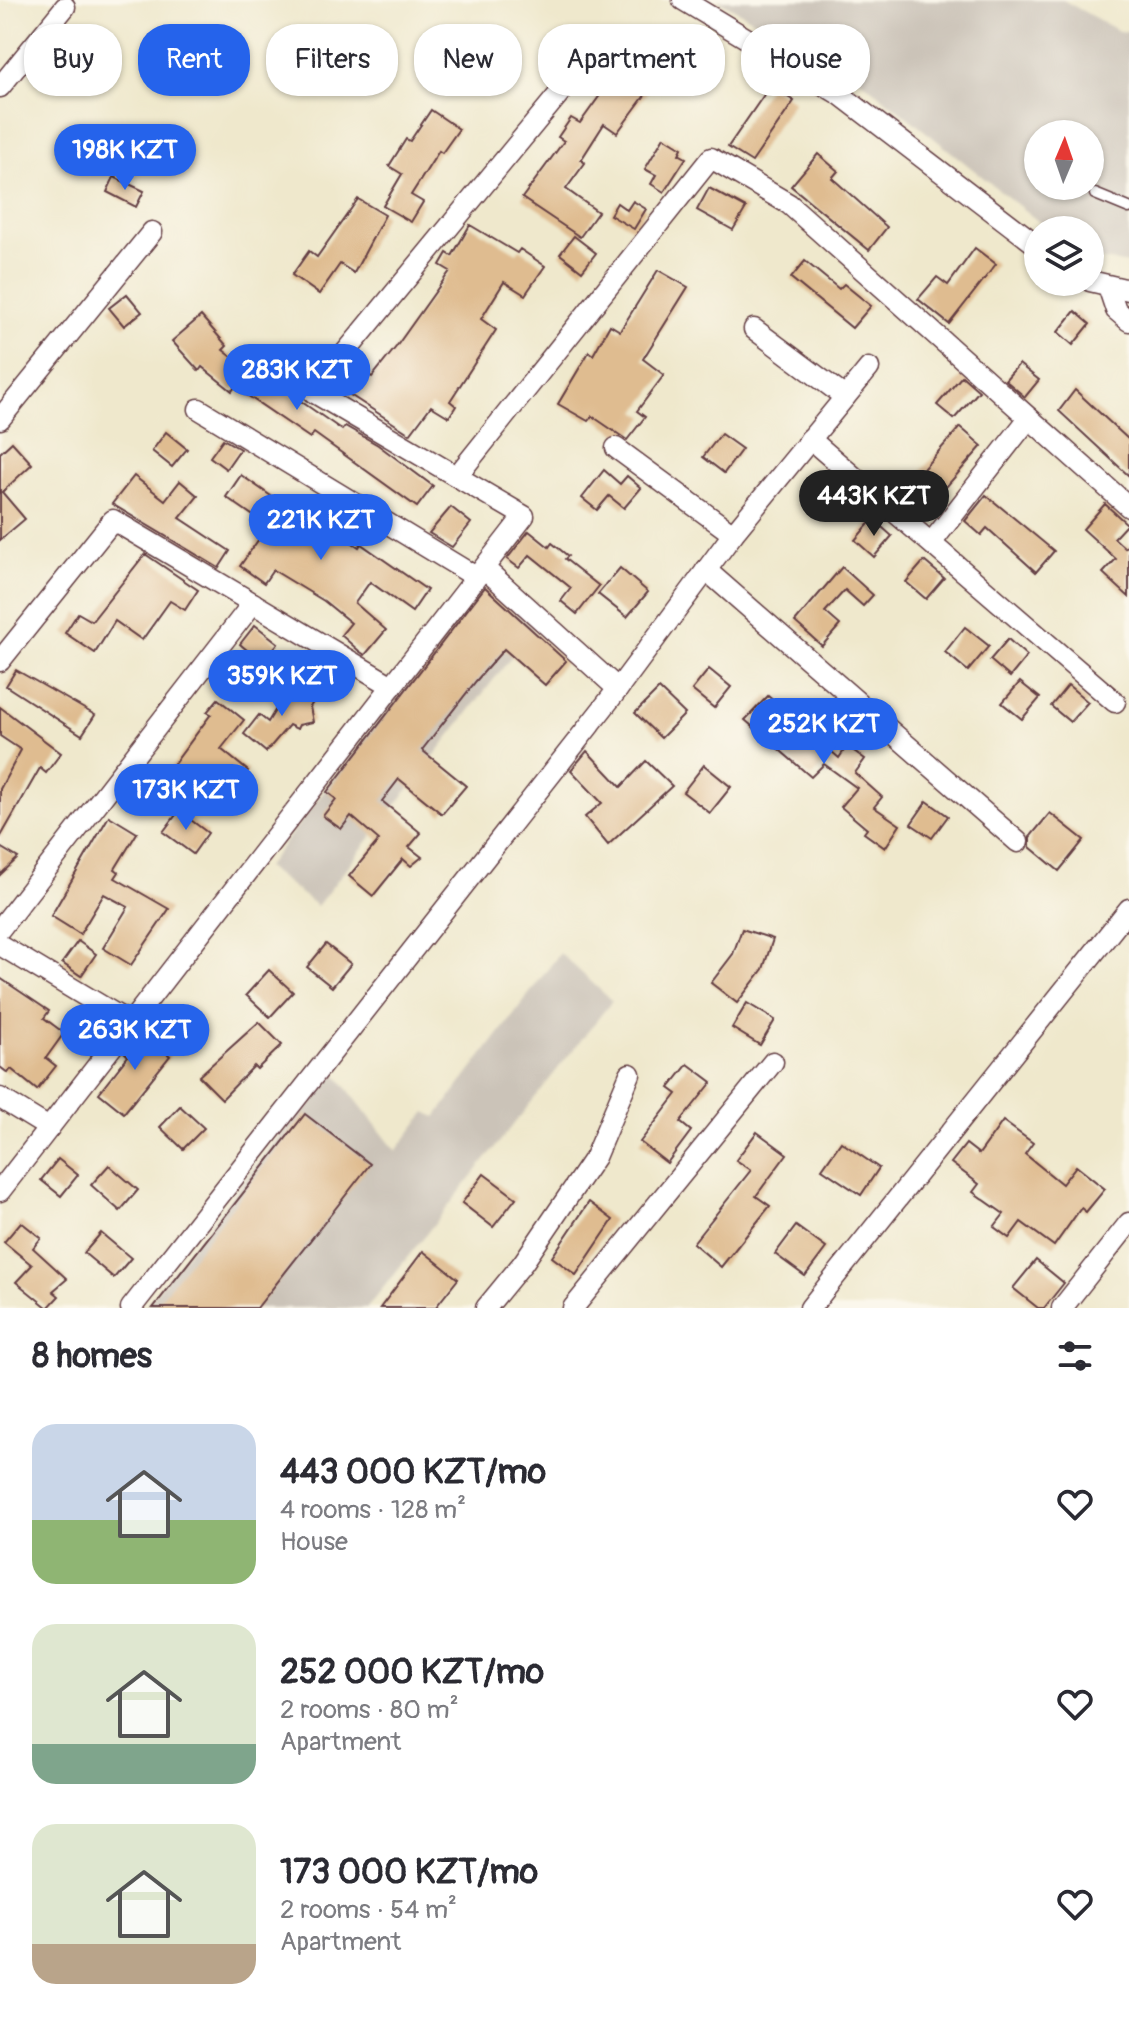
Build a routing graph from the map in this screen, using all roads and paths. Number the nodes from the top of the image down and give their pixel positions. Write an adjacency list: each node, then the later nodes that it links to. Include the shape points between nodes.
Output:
1 (683, 0): 8 (street, via 842,96)
2 (65, 7): 3 (street)
3 (0, 87)
4 (557, 96): 21 (street, via 313,392)
5 (1104, 198): 6 (lane)
6 (1129, 208)
7 (152, 232): 18 (street)
8 (1024, 235)
9 (1104, 285): 10 (street)
10 (1129, 290)
11 (1104, 292): 12 (street)
12 (1129, 321)
13 (754, 329): 15 (street)
14 (869, 368): 15 (street)
15 (845, 397): 19 (street)
16 (199, 409): 26 (street)
17 (1029, 418): 21 (street, via 789,204 711,158); 22 (street); 24 (street)
18 (0, 419)
19 (810, 439): 23 (street); 24 (street)
20 (616, 448): 23 (street)
21 (457, 476): 26 (street, via 524,516)
22 (1129, 507)
23 (733, 534): 25 (street)
24 (932, 542): 31 (street)
25 (706, 570): 30 (street); 32 (street)
26 (480, 573): 29 (street); 30 (street)
27 (253, 603): 28 (street, via 113,520); 29 (street); 34 (street)
28 (0, 661)
29 (392, 686): 36 (street)
30 (618, 689): 43 (street)
31 (1115, 702)
32 (1018, 842)
33 (1129, 909): 46 (street)
34 (0, 929)
35 (0, 945): 36 (street)
36 (130, 1023): 40 (street)
37 (773, 1062): 45 (street)
38 (630, 1074): 44 (street, via 595,1157)
39 (0, 1098): 40 (street)
40 (49, 1128): 41 (street)
41 (0, 1191)
42 (1129, 1223): 47 (street)
43 (131, 1308)
44 (486, 1308)
45 (573, 1308)
46 (810, 1308)
47 (1062, 1308)

